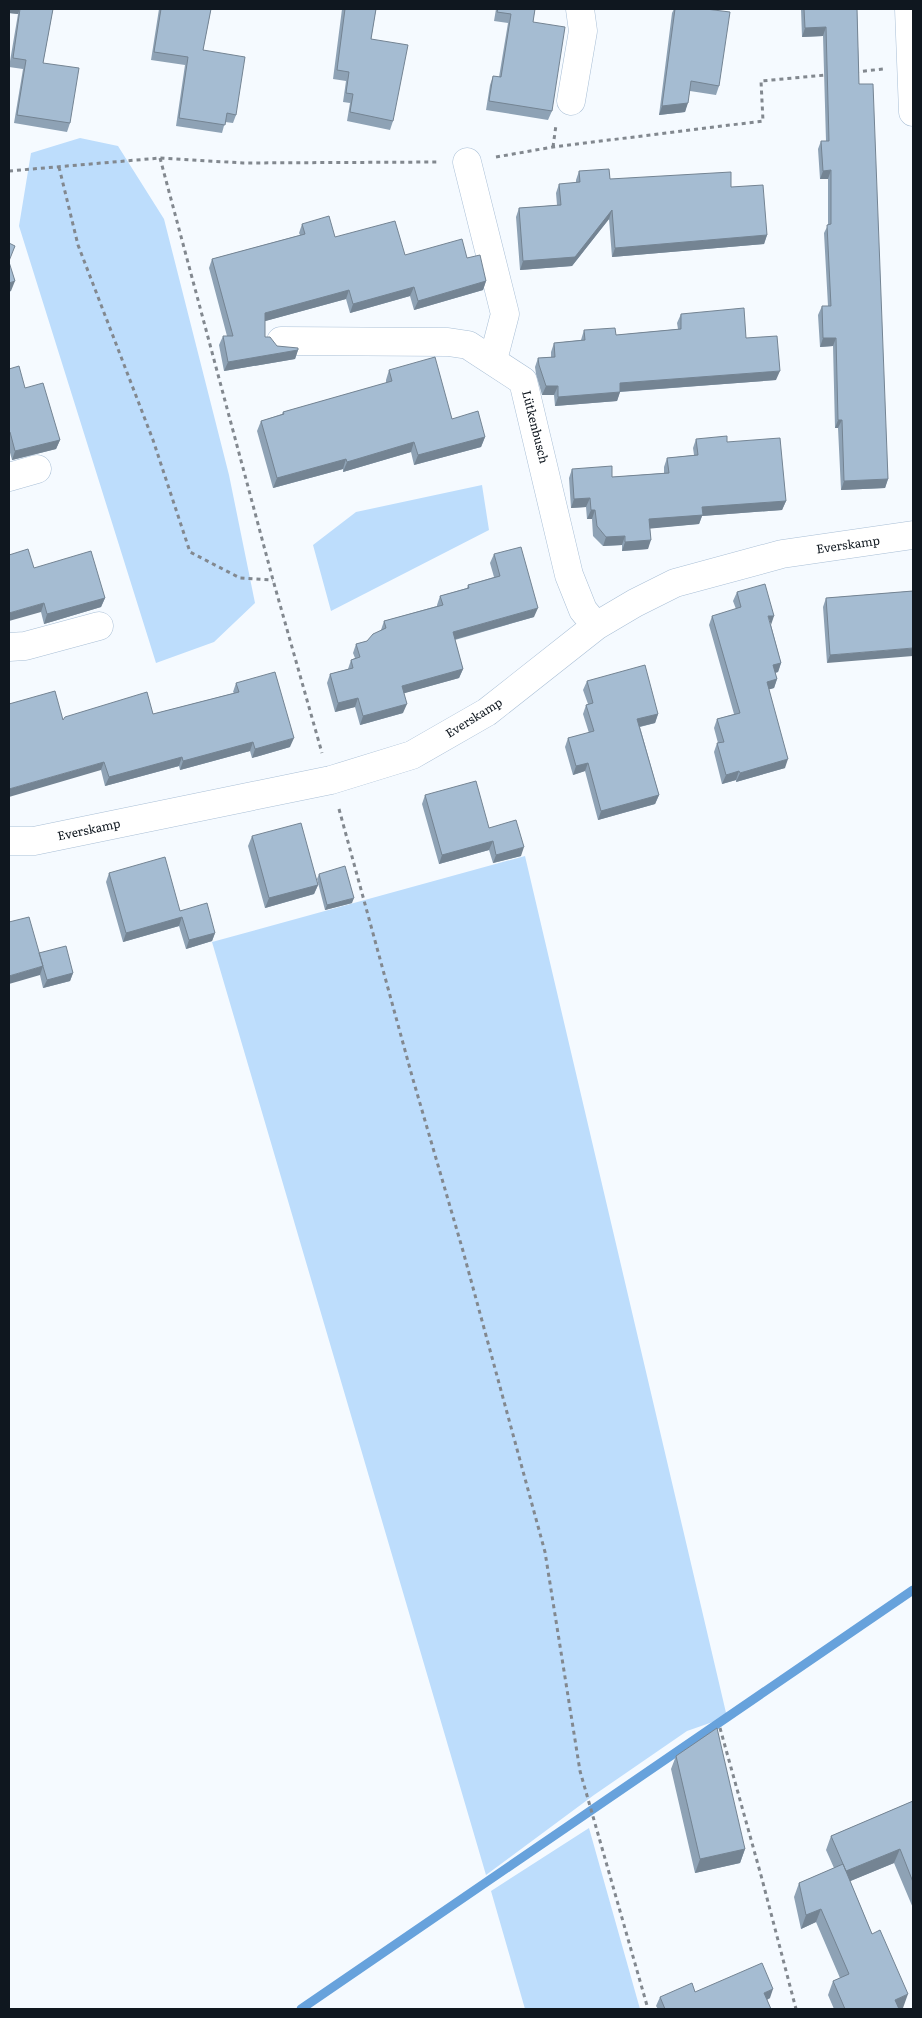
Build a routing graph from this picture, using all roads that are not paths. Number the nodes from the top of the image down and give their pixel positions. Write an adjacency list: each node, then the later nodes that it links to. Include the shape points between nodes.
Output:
1 (580, 9): 3 (street, via 583,31)
2 (909, 9): 4 (street)
3 (571, 101)
4 (913, 112)
5 (467, 162): 7 (street, via 505,314)
6 (281, 341): 7 (street, Lütkenbusch, via 448,342 468,345)
7 (493, 360): 12 (street, Lütkenbusch, via 523,381 569,575 583,610)
8 (37, 469): 9 (street)
9 (9, 477)
10 (913, 535): 12 (street, Everskamp, via 782,554 675,583)
11 (99, 626): 13 (street, via 25,646)
12 (596, 626): 14 (street, Everskamp, via 487,712 412,755 331,780 34,841)
13 (9, 647)
14 (9, 841)

